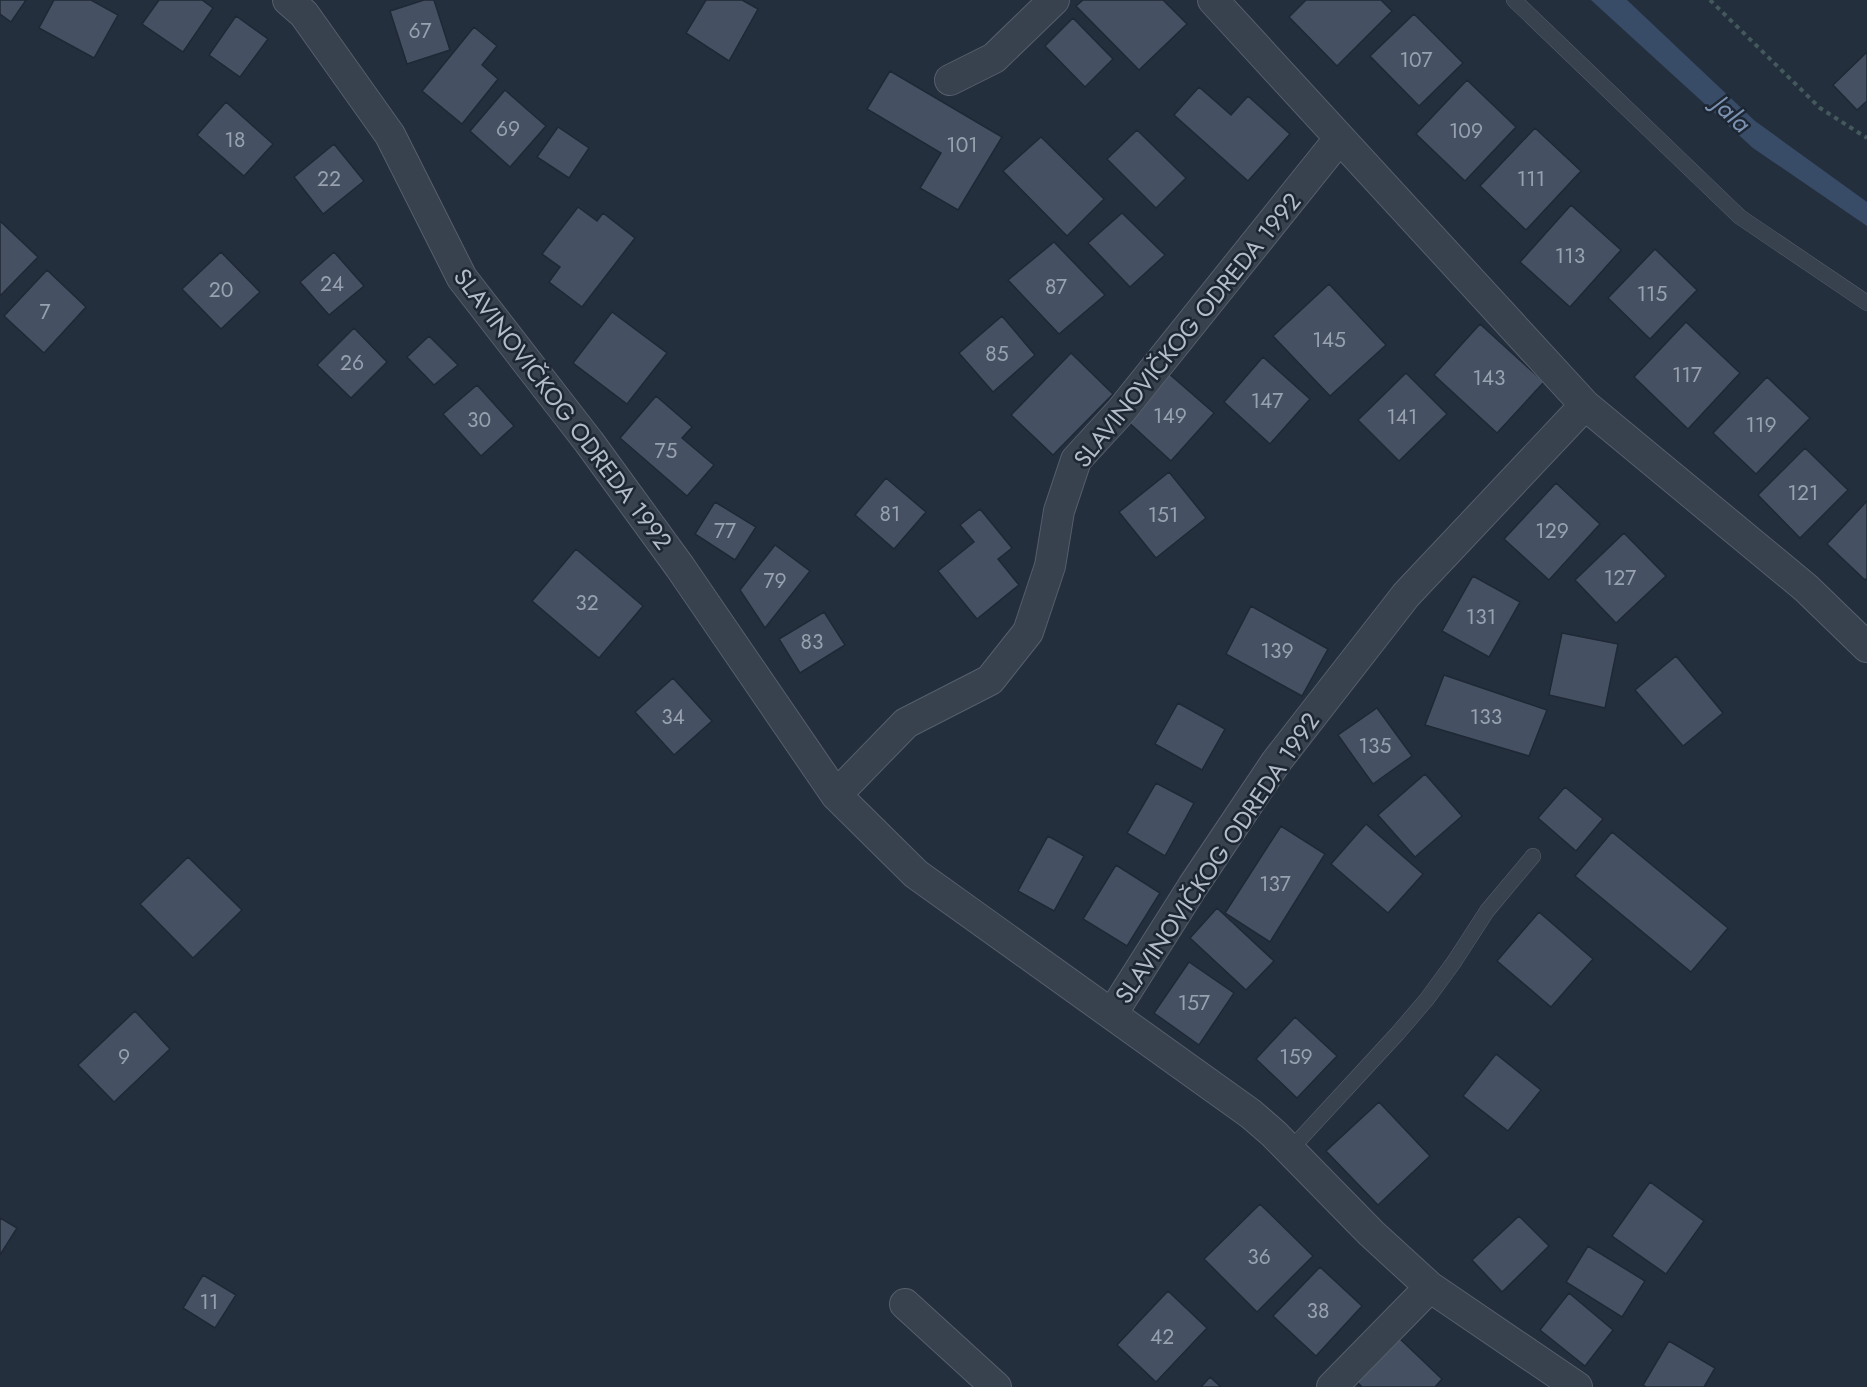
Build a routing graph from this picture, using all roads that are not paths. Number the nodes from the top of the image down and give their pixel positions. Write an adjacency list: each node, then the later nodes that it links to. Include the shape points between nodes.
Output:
1 (1054, 0): 5 (street, via 994,58)
2 (1213, 0): 6 (street)
3 (1514, 0): 7 (lane, via 1740,217)
4 (302, 5): 10 (street, SLAVINOVIČKOG ODREDA 1992, via 390,135 462,278 680,567)
5 (950, 80)
6 (1339, 139): 8 (street); 10 (street, SLAVINOVIČKOG ODREDA 1992, via 1121,411 1076,460 1059,511 1050,566 1028,632 990,680 906,723)
7 (1867, 303)
8 (1585, 405): 9 (street, via 1806,588); 12 (street, SLAVINOVIČKOG ODREDA 1992, via 1406,595 1276,762)
9 (1867, 647)
10 (836, 795): 12 (street, SLAVINOVIČKOG ODREDA 1992, via 916,874)
11 (1533, 856): 13 (lane, via 1487,911 1427,999)
12 (1112, 1014): 13 (street, SLAVINOVIČKOG ODREDA 1992, via 1251,1114)
13 (1289, 1151): 14 (street, SLAVINOVIČKOG ODREDA 1992)
14 (1430, 1287): 17 (street); 18 (street, SLAVINOVIČKOG ODREDA 1992)
15 (905, 1304): 16 (street)
16 (996, 1387)
17 (1332, 1387)
18 (1577, 1387)

